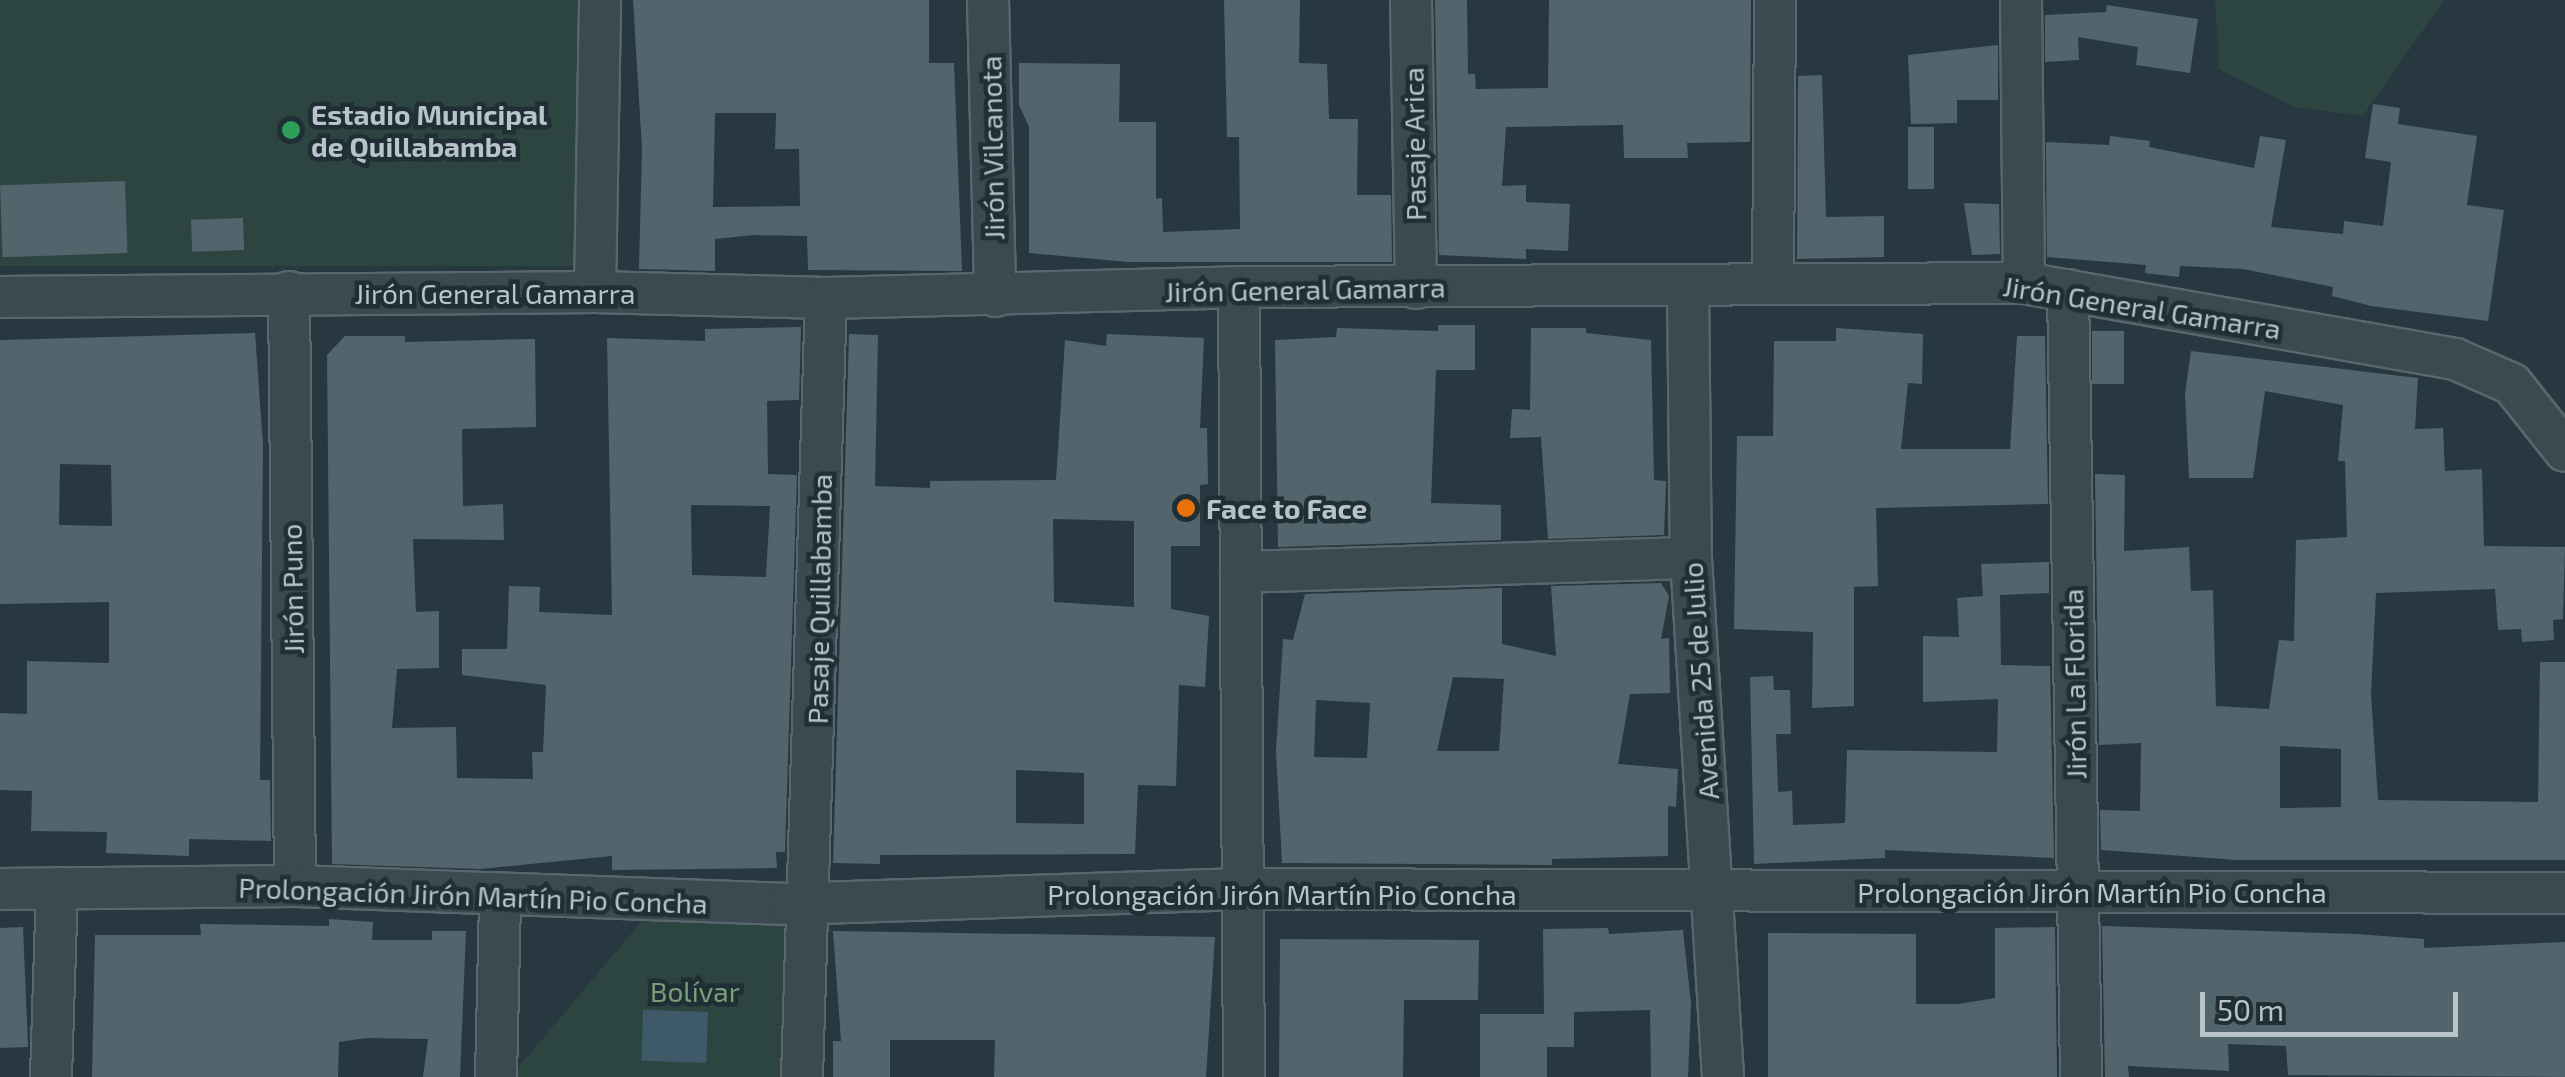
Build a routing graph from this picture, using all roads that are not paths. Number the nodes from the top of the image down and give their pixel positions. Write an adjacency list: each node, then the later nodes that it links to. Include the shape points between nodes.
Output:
1 (600, 0): 13 (street)
2 (988, 0): 14 (street, Jirón Vilcanota)
3 (1411, 0): 10 (street, Pasaje Arica)
4 (1775, 0): 7 (street)
5 (2021, 0): 6 (street)
6 (2024, 283): 7 (street, Jirón General Gamarra); 11 (street, Jirón General Gamarra)
7 (1772, 284): 8 (street, Jirón General Gamarra)
8 (1688, 285): 10 (street, Jirón General Gamarra); 18 (street, Avenida 25 de Julio)
9 (1239, 287): 10 (street, Jirón General Gamarra); 14 (street, Jirón General Gamarra); 19 (street)
10 (1416, 288)
11 (2068, 290): 17 (street, Jirón General Gamarra, via 2456,359 2512,384); 24 (street, Jirón La Florida)
12 (288, 292): 13 (street, Jirón General Gamarra); 15 (street, Jirón General Gamarra); 20 (street, Jirón Puno)
13 (595, 292): 16 (street, Jirón General Gamarra)
14 (995, 296): 16 (street, Jirón General Gamarra)
15 (0, 297)
16 (826, 298): 28 (street, Pasaje Quillabamba)
17 (2565, 451)
18 (1692, 558): 19 (street); 26 (street, Avenida 25 de Julio)
19 (1241, 572): 23 (street)
20 (295, 886): 21 (street, Prolongación Jirón Martín Pio Concha); 27 (street, Prolongación Jirón Martín Pio Concha)
21 (57, 888): 22 (street, Prolongación Jirón Martín Pio Concha); 29 (street)
22 (0, 889)
23 (1243, 890): 26 (street, Prolongación Jirón Martín Pio Concha); 28 (street, Prolongación Jirón Martín Pio Concha); 32 (street)
24 (2077, 890): 25 (street, Prolongación Jirón Martín Pio Concha); 26 (street, Prolongación Jirón Martín Pio Concha); 34 (street, Jirón La Florida)
25 (2565, 892)
26 (1713, 895): 33 (street, Avenida 25 de Julio)
27 (500, 896): 28 (street, Prolongación Jirón Martín Pio Concha); 30 (street)
28 (812, 900): 31 (street, Pasaje Quillabamba)
29 (52, 1077)
30 (496, 1077)
31 (802, 1077)
32 (1244, 1077)
33 (1723, 1077)
34 (2081, 1077)

